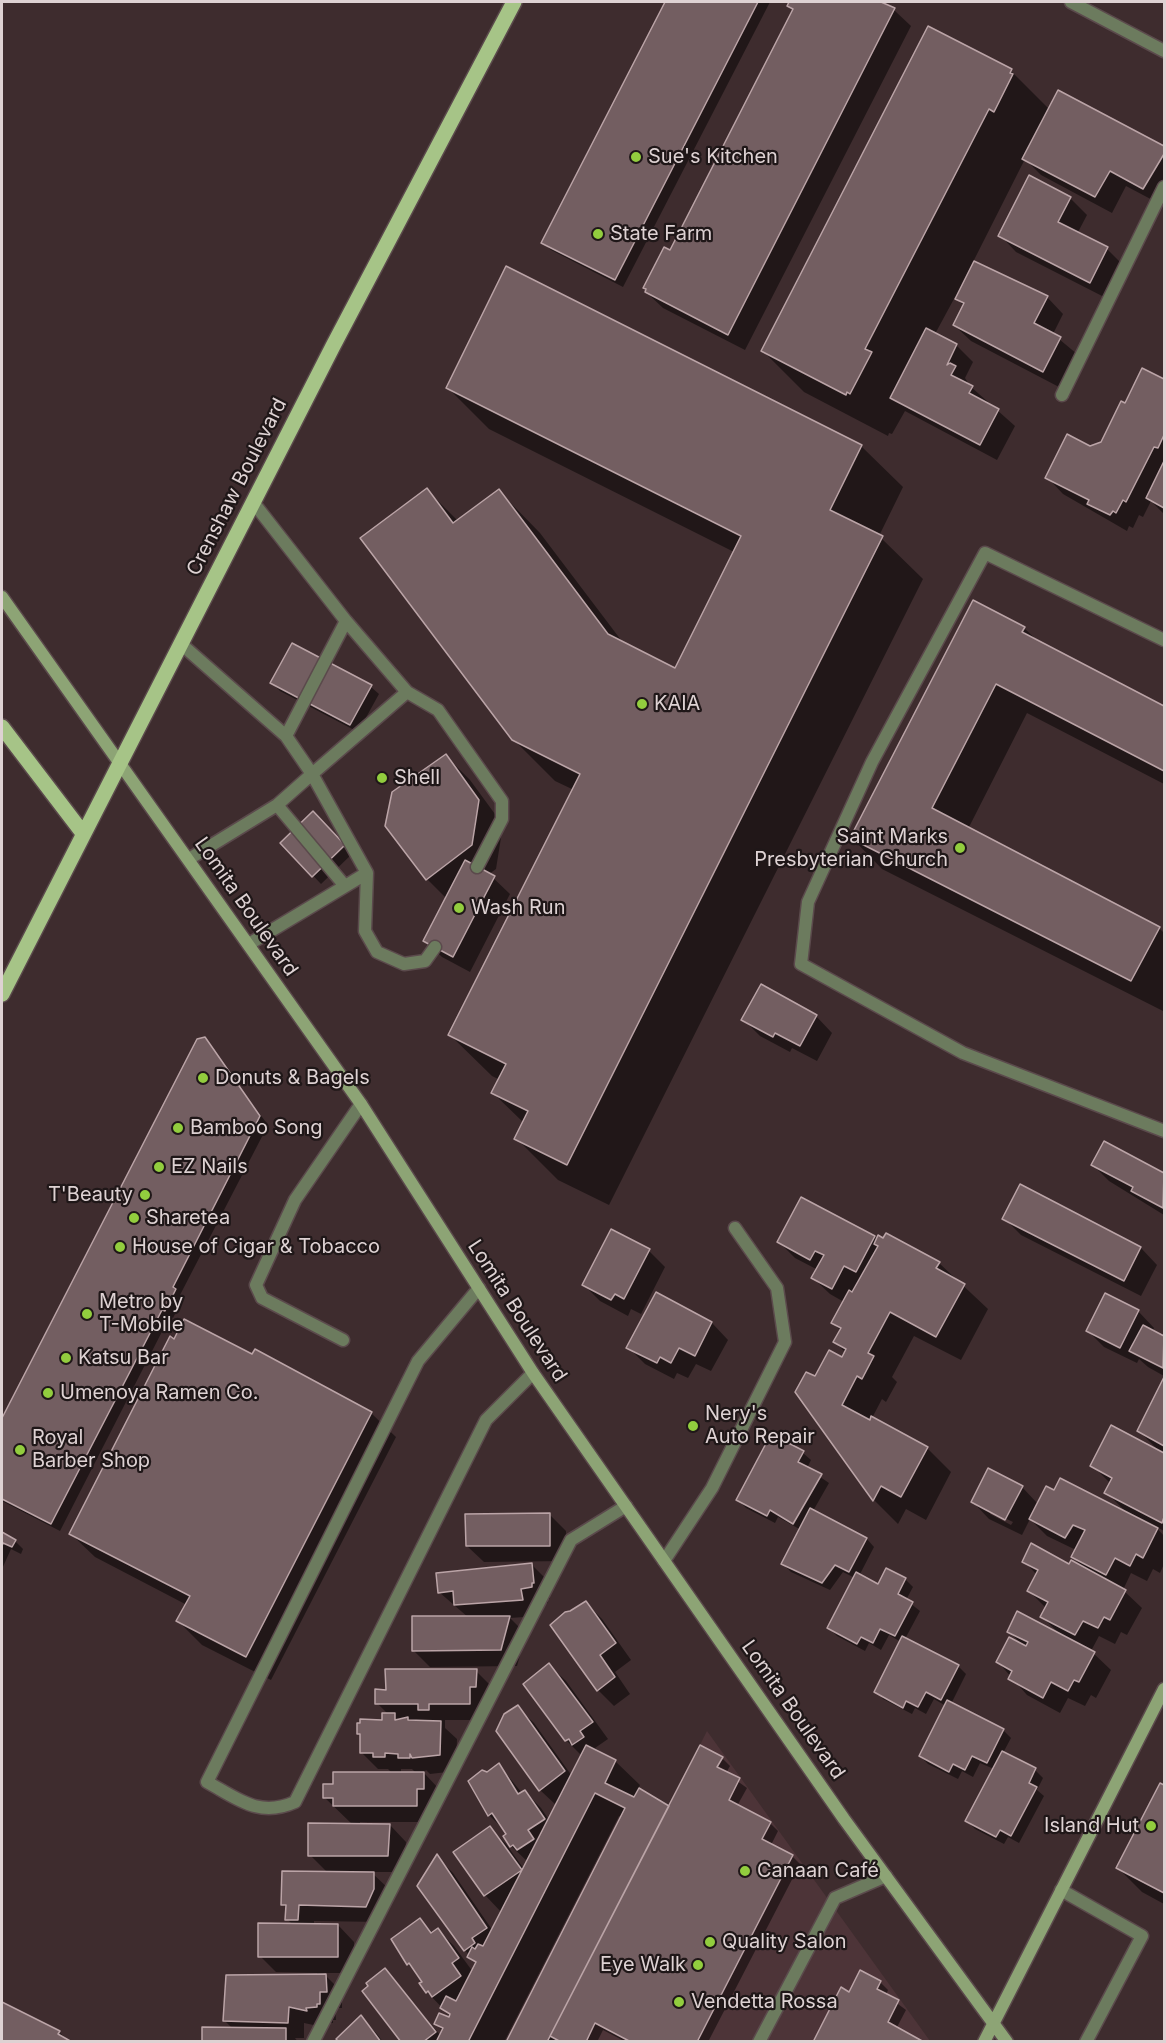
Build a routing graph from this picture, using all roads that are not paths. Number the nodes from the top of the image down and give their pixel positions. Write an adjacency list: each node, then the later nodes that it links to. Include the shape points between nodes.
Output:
1 (514, 2): 6 (main road, Crenshaw Boulevard)
2 (1071, 2): 3 (street)
3 (1164, 51)
4 (1164, 187): 5 (street)
5 (1062, 395)
6 (253, 502): 8 (street); 10 (main road, Crenshaw Boulevard)
7 (2, 597): 14 (main road, Lomita Boulevard)
8 (346, 621): 11 (street); 13 (street)
9 (1164, 640): 26 (street, via 985,553 872,762 808,902 801,964 963,1053)
10 (180, 643): 13 (street); 14 (main road, Crenshaw Boulevard)
11 (407, 693): 15 (street); 19 (street, via 438,710 502,801 502,819)
12 (2, 727): 17 (main road)
13 (286, 736): 15 (street)
14 (120, 761): 17 (main road, Crenshaw Boulevard); 18 (main road, Lomita Boulevard)
15 (312, 774): 16 (street); 20 (street)
16 (277, 805): 18 (street); 21 (street)
17 (82, 832): 24 (main road, Crenshaw Boulevard)
18 (189, 859): 22 (main road, Lomita Boulevard)
19 (477, 867)
20 (367, 873): 21 (street); 23 (street, via 365,931 377,952 404,964 425,961)
21 (345, 886): 22 (street)
22 (249, 944): 25 (main road, Lomita Boulevard)
23 (435, 947)
24 (2, 994)
25 (362, 1104): 28 (main road, Lomita Boulevard); 29 (street, via 295,1200 255,1285 262,1298)
26 (1164, 1131)
27 (735, 1227): 32 (street, via 777,1288 785,1342 712,1488)
28 (479, 1288): 30 (main road, Lomita Boulevard); 30 (street, via 418,1361 207,1782 255,1808 280,1809 295,1802 486,1420)
29 (343, 1340)
30 (533, 1373): 31 (main road, Lomita Boulevard)
31 (626, 1506): 32 (main road, Lomita Boulevard); 38 (street, via 571,1540)
32 (664, 1561): 35 (main road, Lomita Boulevard)
33 (1164, 1689): 34 (main road)
34 (1160, 1707): 36 (main road)
35 (886, 1876): 37 (main road, Lomita Boulevard); 39 (street, via 835,1898)
36 (1061, 1890): 37 (main road); 42 (street, via 1142,1936)
37 (993, 2024): 40 (main road); 41 (main road, Lomita Boulevard)
38 (313, 2042)
39 (759, 2042)
40 (984, 2042)
41 (1007, 2042)
42 (1086, 2042)

